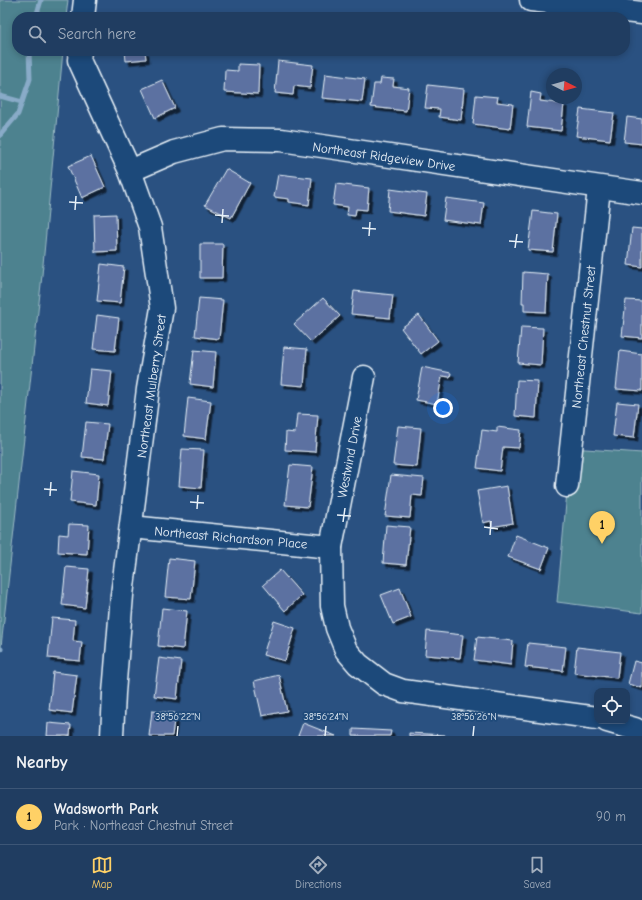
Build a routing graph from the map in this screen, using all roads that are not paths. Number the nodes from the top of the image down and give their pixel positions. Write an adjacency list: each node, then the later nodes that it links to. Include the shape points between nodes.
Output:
1 (85, 0): 4 (street)
2 (531, 0): 3 (street)
3 (617, 5): 5 (street)
4 (84, 12)
5 (642, 13)
6 (79, 56): 7 (street, Northeast Mulberry Street, via 79,60)
7 (130, 171): 8 (street, Northeast Ridgeview Drive, via 174,152 222,140 281,140); 12 (street, Northeast Mulberry Street, via 150,227 162,308 148,389)
8 (599, 188): 9 (street, Northeast Ridgeview Drive); 11 (street, Northeast Chestnut Street)
9 (642, 193)
10 (364, 377): 13 (street, Westwind Drive)
11 (566, 486)
12 (131, 527): 13 (street, Northeast Richardson Place); 17 (street, Northeast Mulberry Street, via 122,595)
13 (331, 546): 14 (street, Westwind Drive, via 332,606 337,628 346,650 358,664 384,684 403,691)
14 (594, 718)
15 (618, 724): 16 (street)
16 (642, 733)
17 (112, 736)

